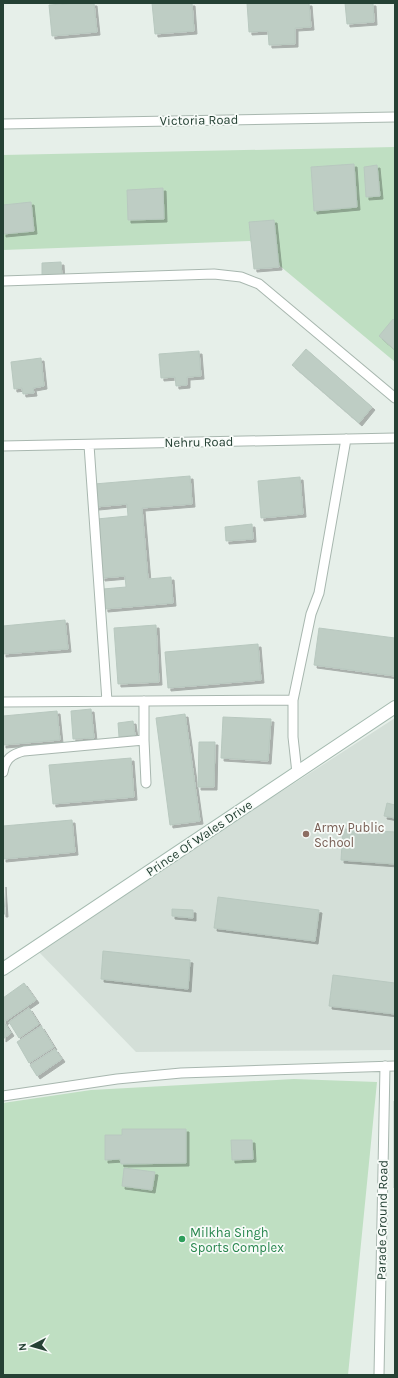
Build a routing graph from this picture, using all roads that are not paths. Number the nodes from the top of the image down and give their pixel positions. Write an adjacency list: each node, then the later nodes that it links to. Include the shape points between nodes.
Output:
1 (395, 117): 2 (street, Victoria Road)
2 (3, 124)
3 (3, 280): 4 (street, via 214,274 241,277 259,284)
4 (395, 398)
5 (395, 438): 6 (street, Nehru Road)
6 (346, 439): 7 (street, Nehru Road); 9 (street, via 319,593 311,614)
7 (89, 444): 8 (street, Nehru Road); 10 (street)
8 (3, 446)
9 (293, 700): 11 (street); 16 (street, via 293,737)
10 (108, 701): 11 (street); 12 (street)
11 (144, 701): 14 (street)
12 (3, 702)
13 (395, 707): 16 (main road, Prince Of Wales Drive)
14 (144, 740): 15 (street, via 15,754 8,759); 17 (street)
15 (3, 772)
16 (297, 772): 18 (main road, Prince Of Wales Drive)
17 (146, 783)
18 (3, 969)
19 (385, 1066): 20 (street); 21 (street, via 181,1073 117,1079); 22 (street, Parade Ground Road)
20 (395, 1066)
21 (3, 1096)
22 (379, 1375)

